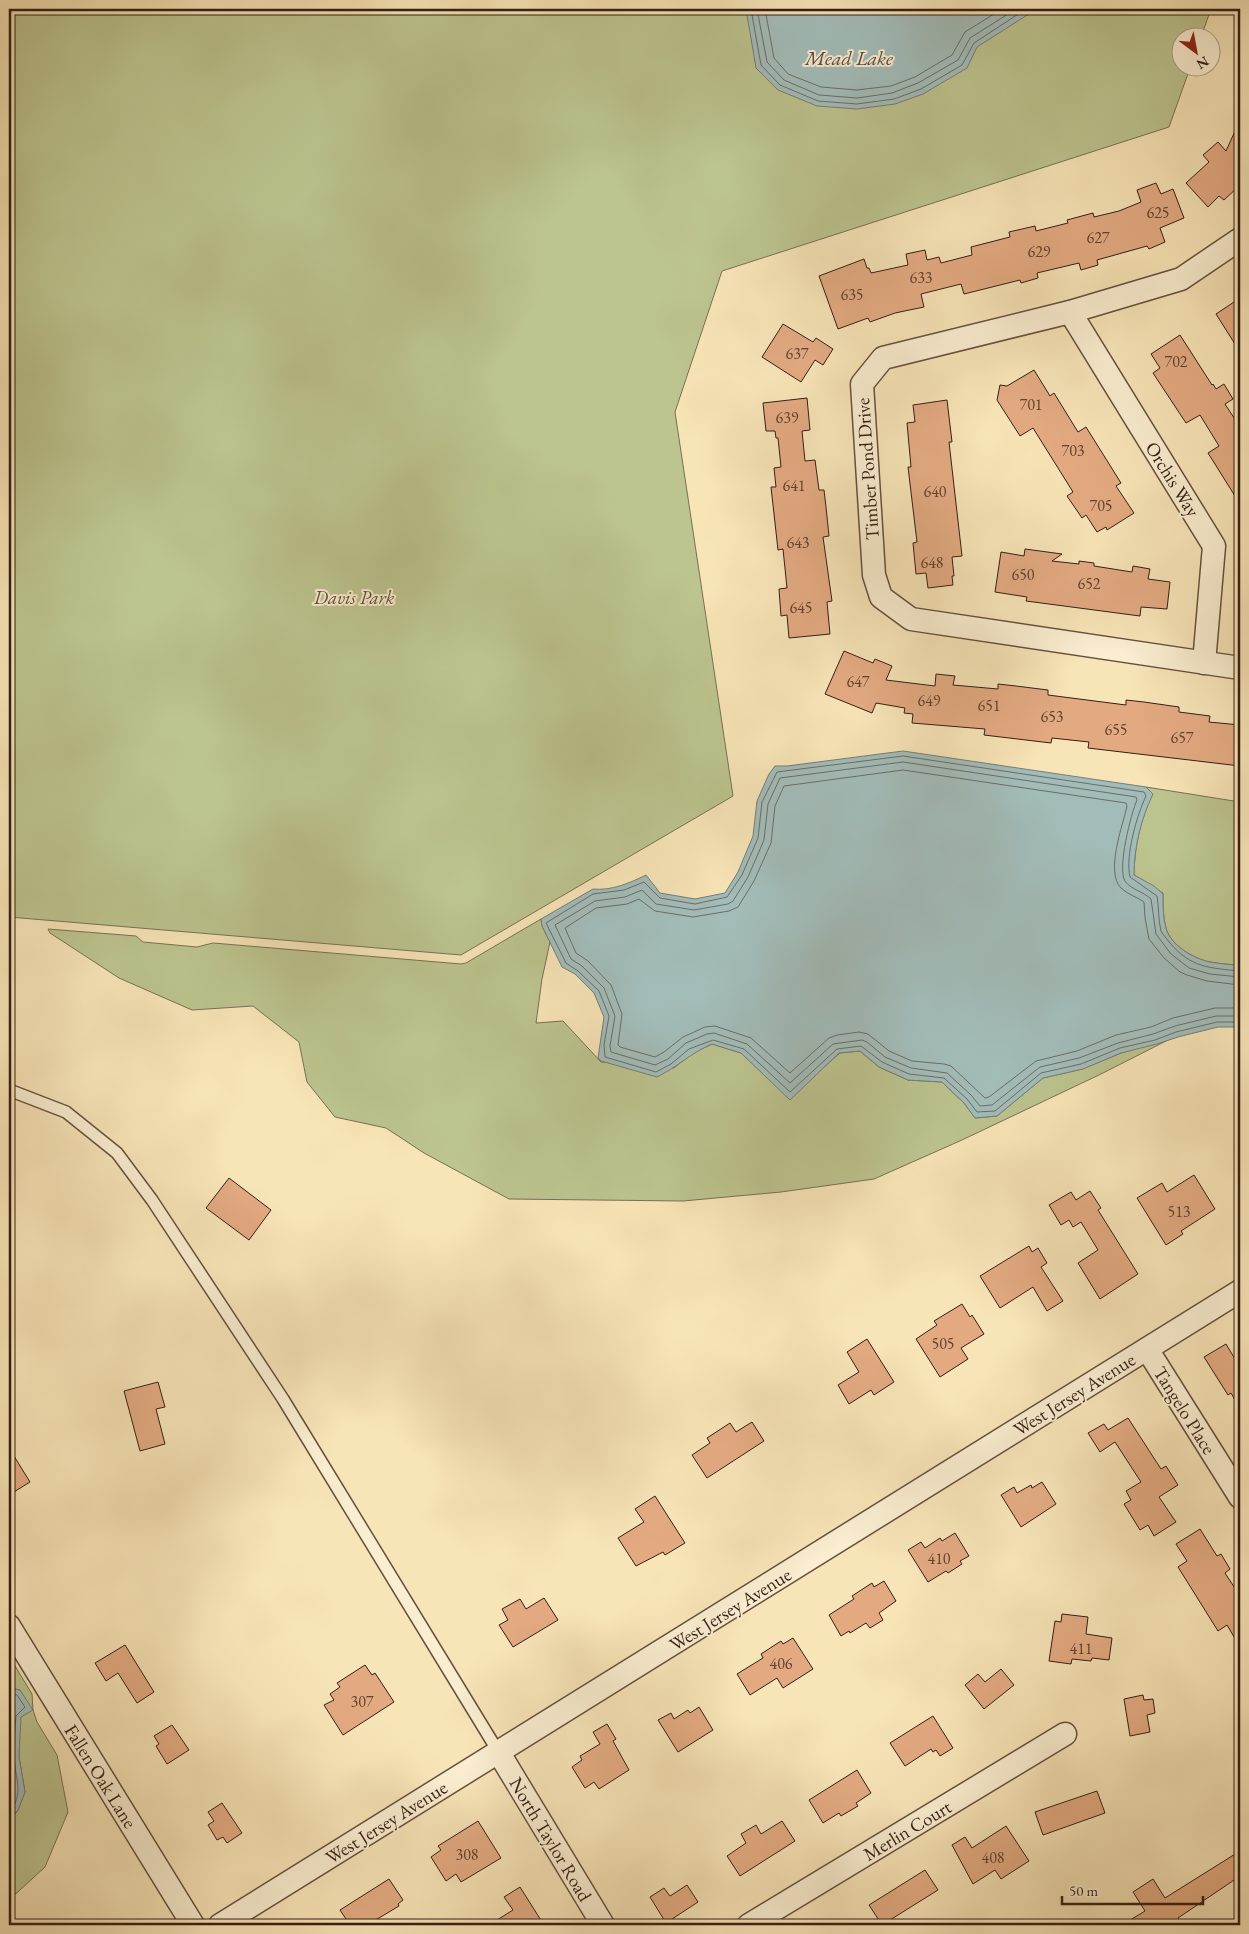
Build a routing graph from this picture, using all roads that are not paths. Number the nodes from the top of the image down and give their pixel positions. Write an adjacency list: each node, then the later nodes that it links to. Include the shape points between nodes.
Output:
1 (1240, 239): 2 (street, Timber Pond Drive, via 1181,279)
2 (1070, 312): 3 (street, Orchis Way, via 1214,546); 3 (street, Timber Pond Drive, via 883,358 862,384 874,575 881,597 911,619)
3 (1204, 664): 4 (street, Timber Pond Drive)
4 (1240, 668)
5 (9, 1090): 11 (lane, via 66,1112 116,1153 152,1200 282,1399)
6 (1240, 1291): 7 (street, West Jersey Avenue)
7 (1147, 1349): 8 (street, Tangelo Place); 11 (street, West Jersey Avenue)
8 (1240, 1497)
9 (9, 1626): 12 (street, Fallen Oak Lane)
10 (1065, 1734): 15 (street, Merlin Court)
11 (499, 1753): 13 (street, West Jersey Avenue); 14 (street, North Taylor Road)
12 (194, 1925)
13 (220, 1925)
14 (603, 1925)
15 (749, 1925)

